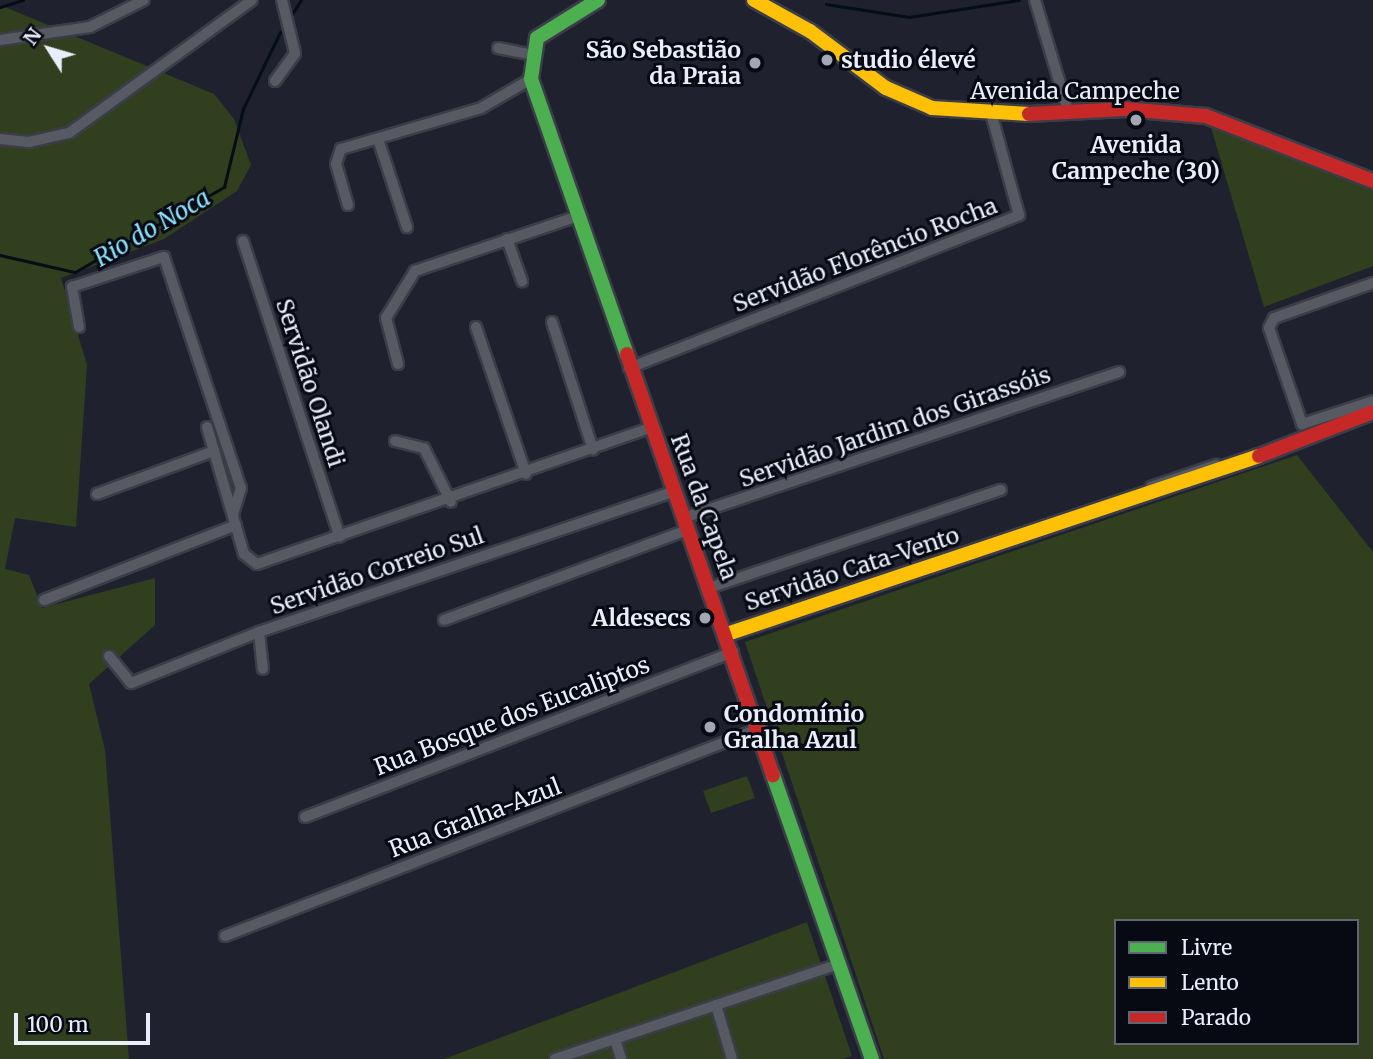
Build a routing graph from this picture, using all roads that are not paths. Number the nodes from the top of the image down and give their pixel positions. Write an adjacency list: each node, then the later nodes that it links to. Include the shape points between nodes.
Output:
1 (144, 0): 7 (street, via 90,27)
2 (252, 0): 14 (street, via 69,133 29,142)
3 (282, 0): 11 (street, via 295,53)
4 (598, 0): 9 (main road, via 551,25)
5 (754, 0): 13 (main road, Avenida Campeche, via 900,95 943,111)
6 (1035, 0): 12 (street)
7 (0, 40)
8 (498, 48): 9 (street)
9 (530, 54): 10 (main road, Rua da Capela)
10 (531, 79): 15 (street, via 481,108); 18 (main road, Rua da Capela)
11 (275, 81)
12 (1068, 111): 13 (main road, Avenida Campeche); 16 (main road, Avenida Campeche, via 1223,119)
13 (992, 116): 28 (street, Servidão Florêncio Rocha, via 1020,215)
14 (0, 139)
15 (377, 139): 17 (street, via 337,154); 19 (street)
16 (1373, 181)
17 (348, 205)
18 (578, 216): 20 (street); 28 (main road, Rua da Capela)
19 (407, 227)
20 (507, 240): 22 (street); 27 (street, via 439,259 408,278 386,318)
21 (243, 241): 44 (street, Servidão Olandi)
22 (522, 281)
23 (1373, 283): 30 (street, via 1274,318 1269,328 1302,424)
24 (552, 322): 35 (street)
25 (79, 327): 42 (street, via 72,287 164,257 241,488)
26 (476, 327): 37 (street)
27 (398, 364)
28 (629, 368): 33 (main road, Rua da Capela)
29 (1119, 372): 43 (street, Servidão Jardim dos Girassóis)
30 (1373, 401)
31 (1373, 412): 49 (main road, Servidão Cata-Vento, via 992,548)
32 (207, 428): 36 (street)
33 (650, 428): 35 (street); 39 (main road, Rua da Capela)
34 (395, 441): 41 (street, via 424,448)
35 (593, 450): 37 (street)
36 (214, 451): 40 (street); 42 (street)
37 (526, 474): 41 (street)
38 (1001, 490): 45 (street)
39 (673, 492): 43 (main road, Rua da Capela); 48 (street, Servidão Correio Sul)
40 (97, 494)
41 (451, 502): 44 (street)
42 (234, 520): 44 (street, via 252,564); 46 (street)
43 (685, 524): 45 (main road, Rua da Capela); 47 (street, Servidão Jardim dos Girassóis)
44 (340, 537)
45 (709, 588): 49 (main road, Rua da Capela)
46 (44, 600)
47 (444, 620)
48 (259, 632): 51 (street, Servidão Correio Sul, via 131,683); 52 (street)
49 (727, 634): 50 (main road, Rua da Capela)
50 (733, 652): 53 (main road, Rua da Capela); 54 (street, Rua Bosque dos Eucaliptos)
51 (109, 656)
52 (263, 669)
53 (761, 728): 55 (street, Rua Gralha-Azul); 56 (main road, Rua da Capela)
54 (305, 817)
55 (225, 936)
56 (839, 964): 57 (street); 62 (main road, Rua da Capela)
57 (716, 1005): 58 (street); 61 (street)
58 (615, 1039): 59 (street); 60 (street)
59 (555, 1059)
60 (621, 1059)
61 (732, 1059)
62 (872, 1059)

